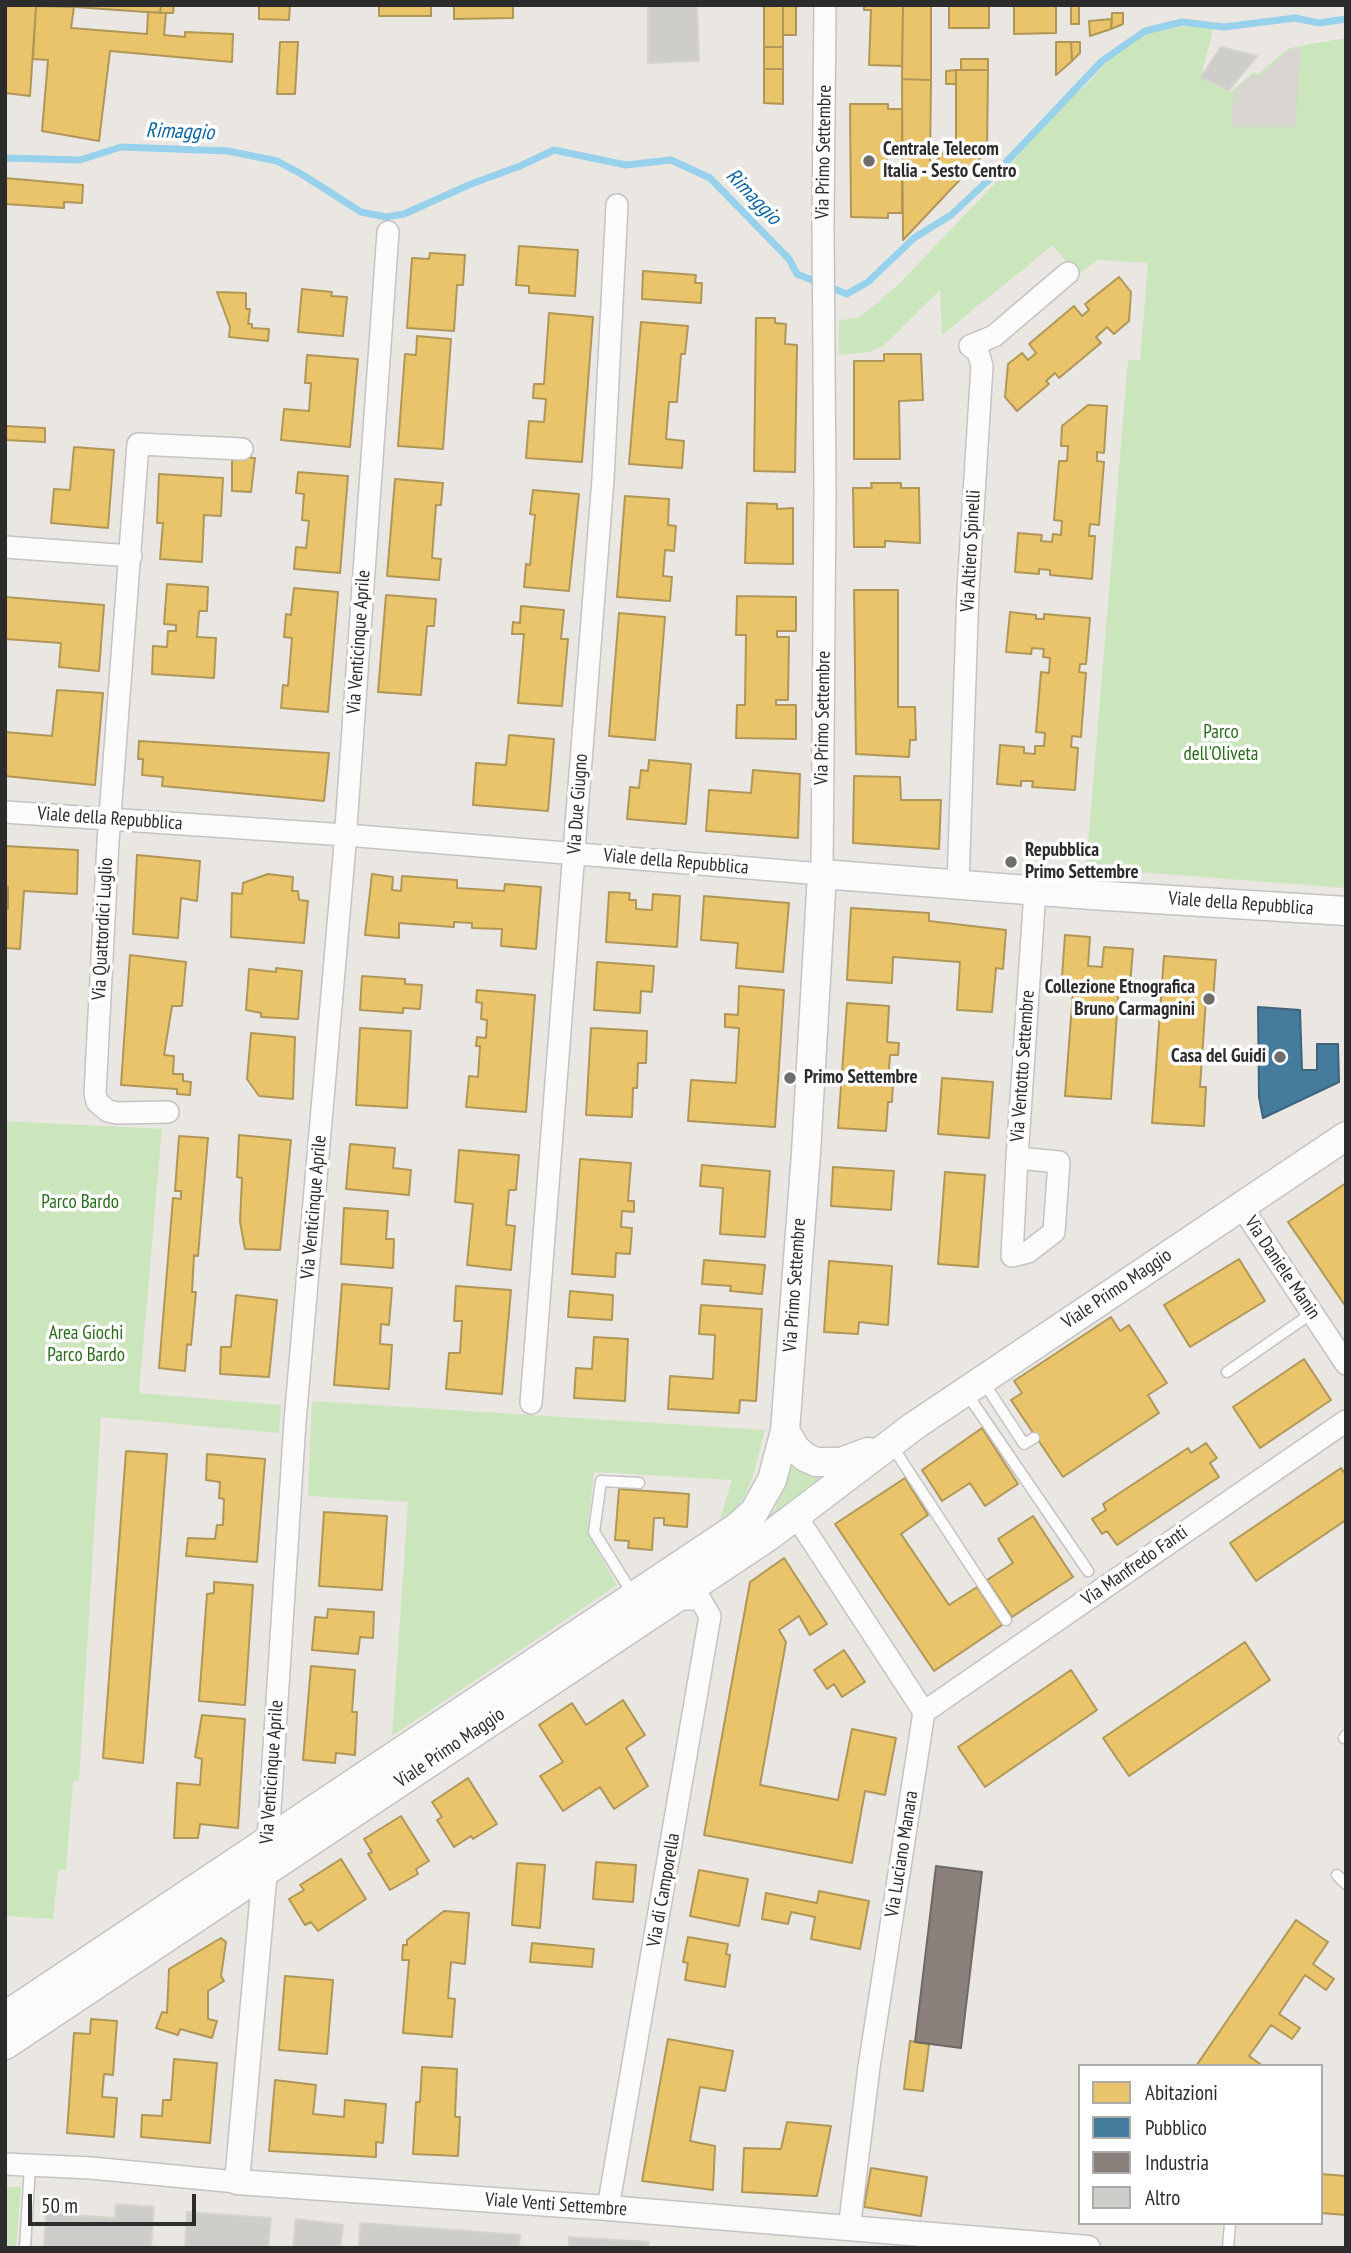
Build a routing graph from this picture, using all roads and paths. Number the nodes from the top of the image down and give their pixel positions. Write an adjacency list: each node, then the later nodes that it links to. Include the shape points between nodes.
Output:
1 (825, 5): 12 (street, Via Primo Settembre)
2 (617, 205): 11 (street, Via Due Giugno, via 603,479)
3 (388, 232): 10 (street, Via Venticinque Aprile)
4 (1068, 273): 13 (street, Via Altiero Spinelli, via 994,336 970,346 978,352 982,366 968,590)
5 (242, 449): 7 (street, Via Quattordici Luglio, via 138,444)
6 (5, 547): 7 (street)
7 (131, 556): 9 (street, Via Quattordici Luglio)
8 (5, 812): 9 (street, Viale della Repubblica)
9 (110, 820): 10 (street, Viale della Repubblica); 16 (street, Via Quattordici Luglio, via 95,1093 97,1102 108,1111)
10 (346, 835): 11 (street, Viale della Repubblica); 37 (street, Via Venticinque Aprile, via 295,1421)
11 (574, 853): 12 (street, Viale della Repubblica); 24 (street, Via Due Giugno)
12 (822, 874): 13 (main road, Viale della Repubblica); 26 (main road, Via Primo Settembre)
13 (958, 884): 14 (main road, Viale della Repubblica)
14 (1035, 891): 15 (main road, Viale della Repubblica); 18 (street, Via Ventotto Settembre)
15 (1346, 911)
16 (168, 1112)
17 (1346, 1136): 19 (main road, Viale Primo Maggio)
18 (1017, 1158)
19 (1241, 1206): 20 (street, Via Daniele Manin); 23 (main road, Viale Primo Maggio)
20 (1312, 1313): 21 (street, Via Daniele Manin); 22 (lane)
21 (1346, 1364)
22 (1227, 1373)
23 (973, 1386): 27 (lane, via 1024,1444); 28 (main road, Viale Primo Maggio); 32 (lane)
24 (531, 1403)
25 (1346, 1421): 36 (street, Via Manfredo Fanti)
26 (785, 1431): 28 (main road, Viale Primo Maggio, via 805,1457 817,1462 841,1462); 31 (main road, Via Primo Settembre, via 772,1480 754,1513)
27 (1034, 1438)
28 (890, 1443): 30 (main road, Viale Primo Maggio); 35 (lane)
29 (639, 1482): 33 (lane, via 601,1481 594,1532)
30 (796, 1516): 34 (main road, Viale Primo Maggio); 36 (street)
31 (743, 1523): 33 (main road, Viale Primo Maggio)
32 (1088, 1571)
33 (634, 1596): 37 (main road, Viale Primo Maggio)
34 (674, 1599): 38 (main road, Viale Primo Maggio); 45 (street, Via di Camporella, via 700,1599 710,1616)
35 (1006, 1620)
36 (924, 1712): 47 (street, Via Luciano Manara)
37 (268, 1841): 38 (street, Via Venticinque Aprile); 41 (main road, Viale Primo Maggio)
38 (264, 1871): 42 (main road, Viale Primo Maggio); 44 (street, Via Venticinque Aprile)
39 (1337, 1875): 40 (lane)
40 (1346, 1884)
41 (5, 2016)
42 (5, 2045)
43 (19, 2165): 44 (street, Viale Venti Settembre); 50 (lane)
44 (237, 2182): 45 (street, Viale Venti Settembre)
45 (608, 2208): 47 (street, Viale Venti Settembre)
46 (1230, 2225): 52 (lane)
47 (849, 2229): 48 (street, Viale Venti Settembre)
48 (879, 2239): 49 (street, Viale Venti Settembre)
49 (944, 2242): 51 (street, Viale Venti Settembre)
50 (25, 2248)
51 (1088, 2248)
52 (1228, 2248)

